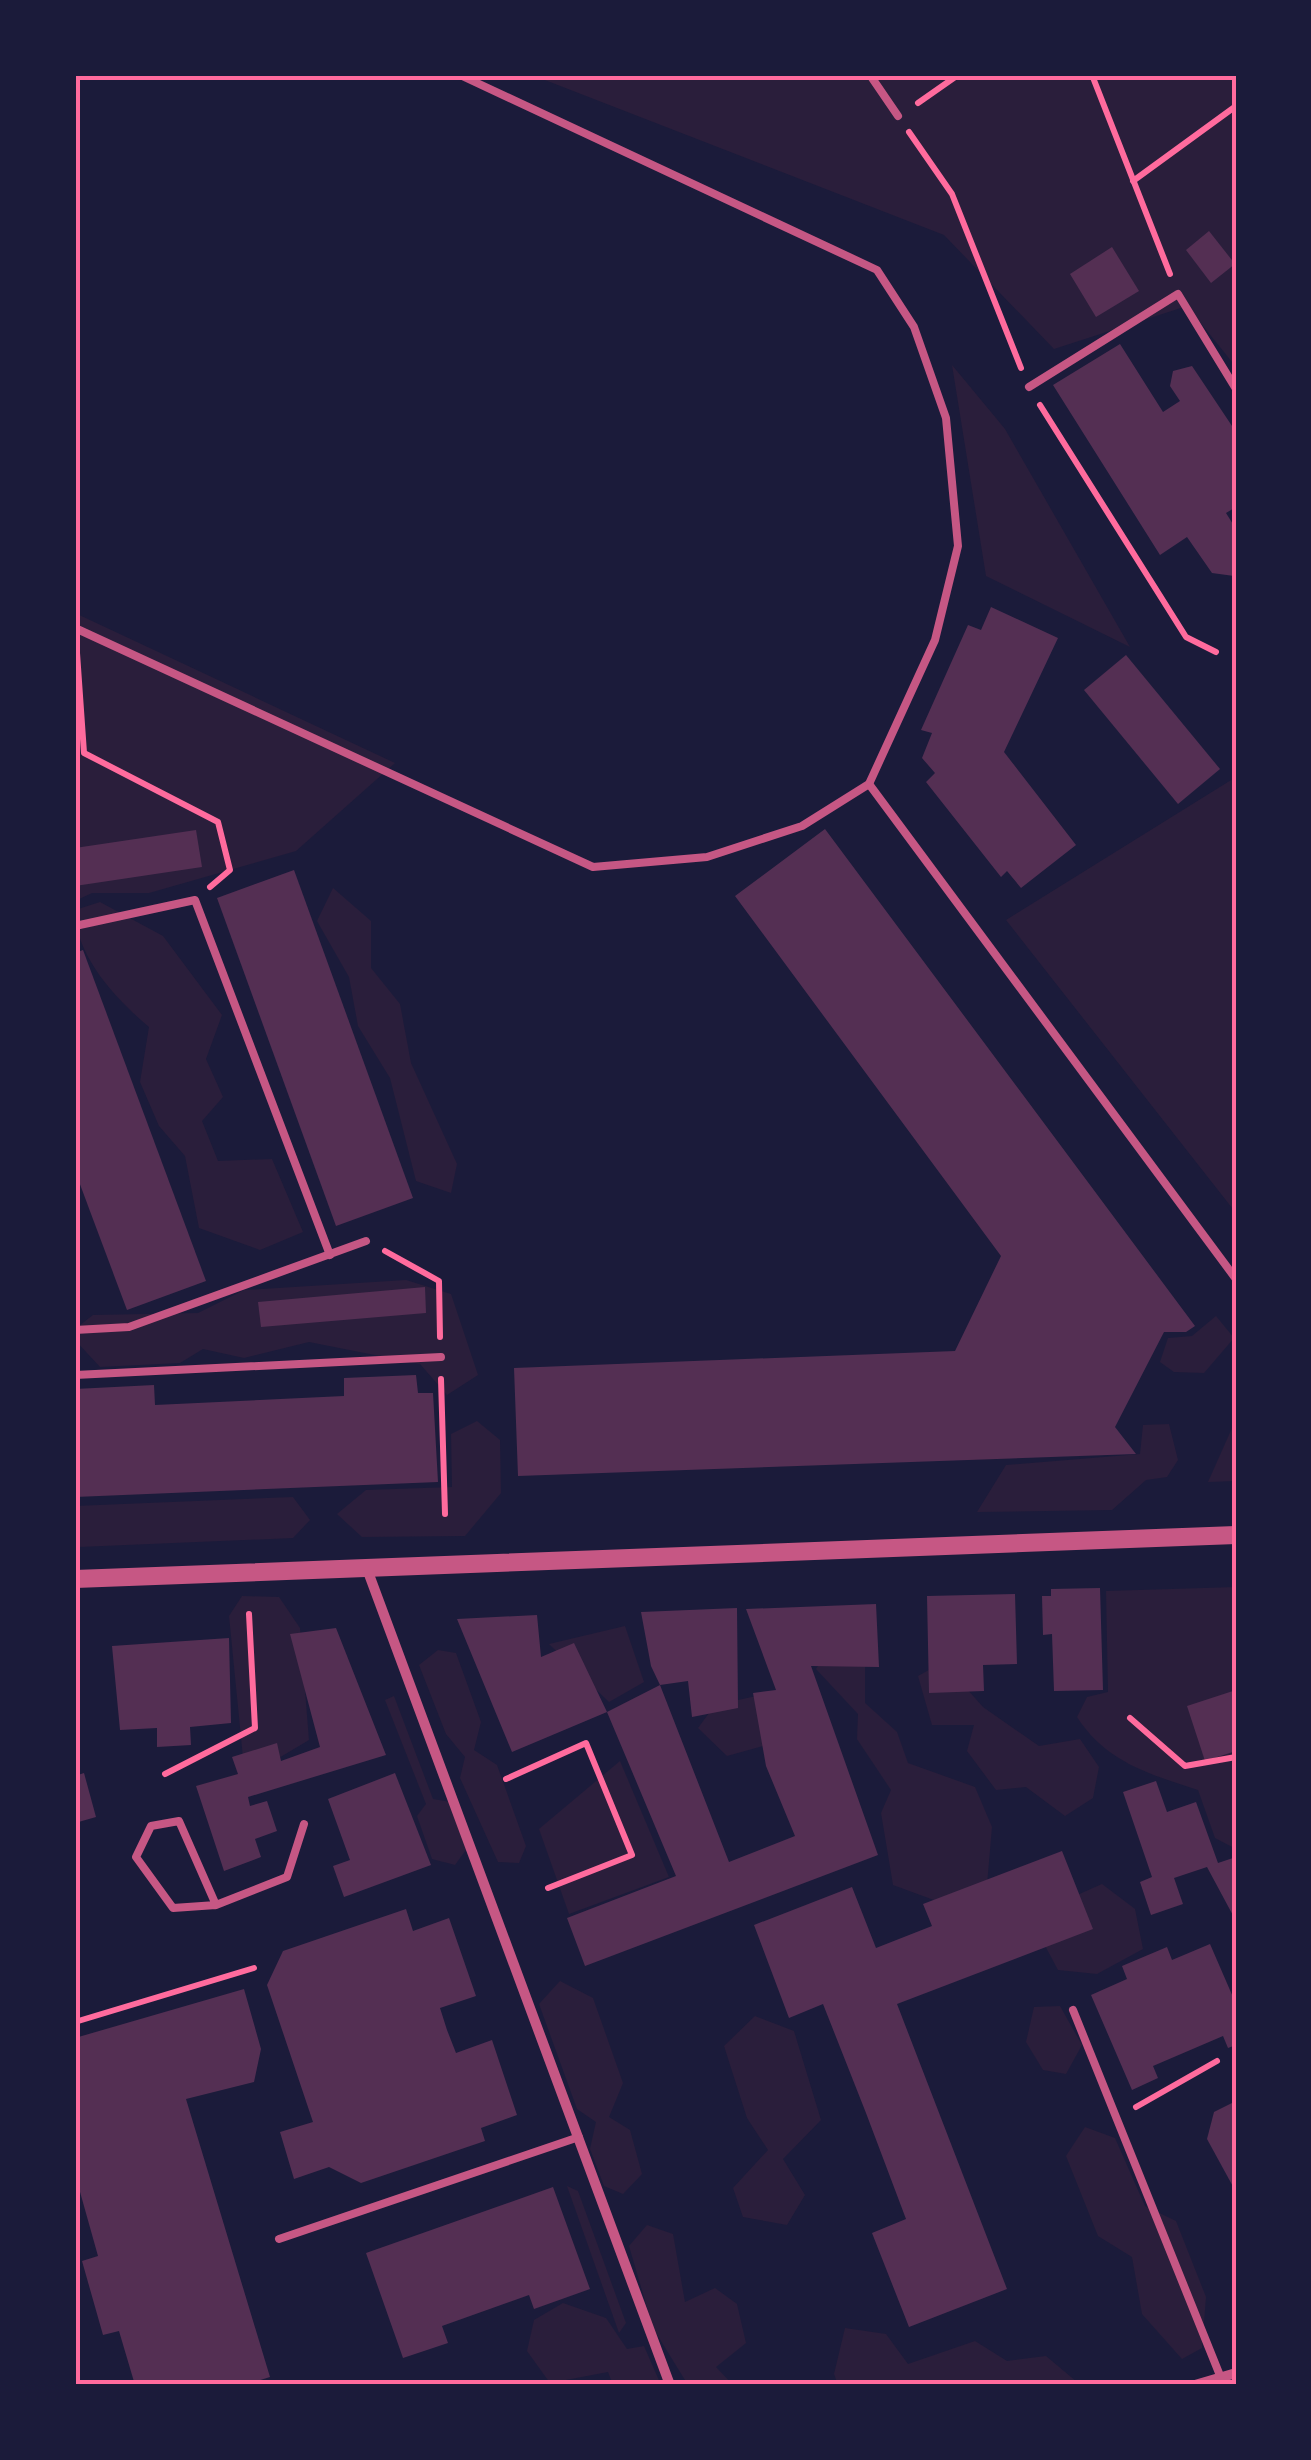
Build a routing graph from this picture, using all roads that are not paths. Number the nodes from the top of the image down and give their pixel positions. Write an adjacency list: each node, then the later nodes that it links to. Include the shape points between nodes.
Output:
1 (460, 75): 7 (lane, via 877,270 914,326 946,418 958,546 935,640)
2 (870, 75): 3 (lane)
3 (898, 116)
4 (1029, 387): 5 (lane, via 1178,294)
5 (1236, 389)
6 (75, 628): 7 (lane, via 593,867 708,857 802,826)
7 (869, 784): 11 (lane)
8 (75, 926): 10 (lane, via 196,900)
9 (366, 1241): 10 (lane)
10 (330, 1254): 12 (lane, via 130,1327)
11 (1236, 1279)
12 (75, 1330)
13 (441, 1357): 14 (lane)
14 (75, 1375)
15 (1236, 1536): 16 (street)
16 (367, 1569): 17 (street); 21 (street)
17 (75, 1579)
18 (304, 1824): 19 (lane, via 287,1877)
19 (216, 1905): 19 (lane, via 173,1908 136,1858 151,1826 179,1821)
20 (1073, 2010): 24 (lane)
21 (579, 2137): 22 (lane); 25 (street)
22 (279, 2239)
23 (1236, 2374): 24 (street)
24 (1222, 2378): 26 (street)
25 (670, 2385)
26 (1194, 2385)

